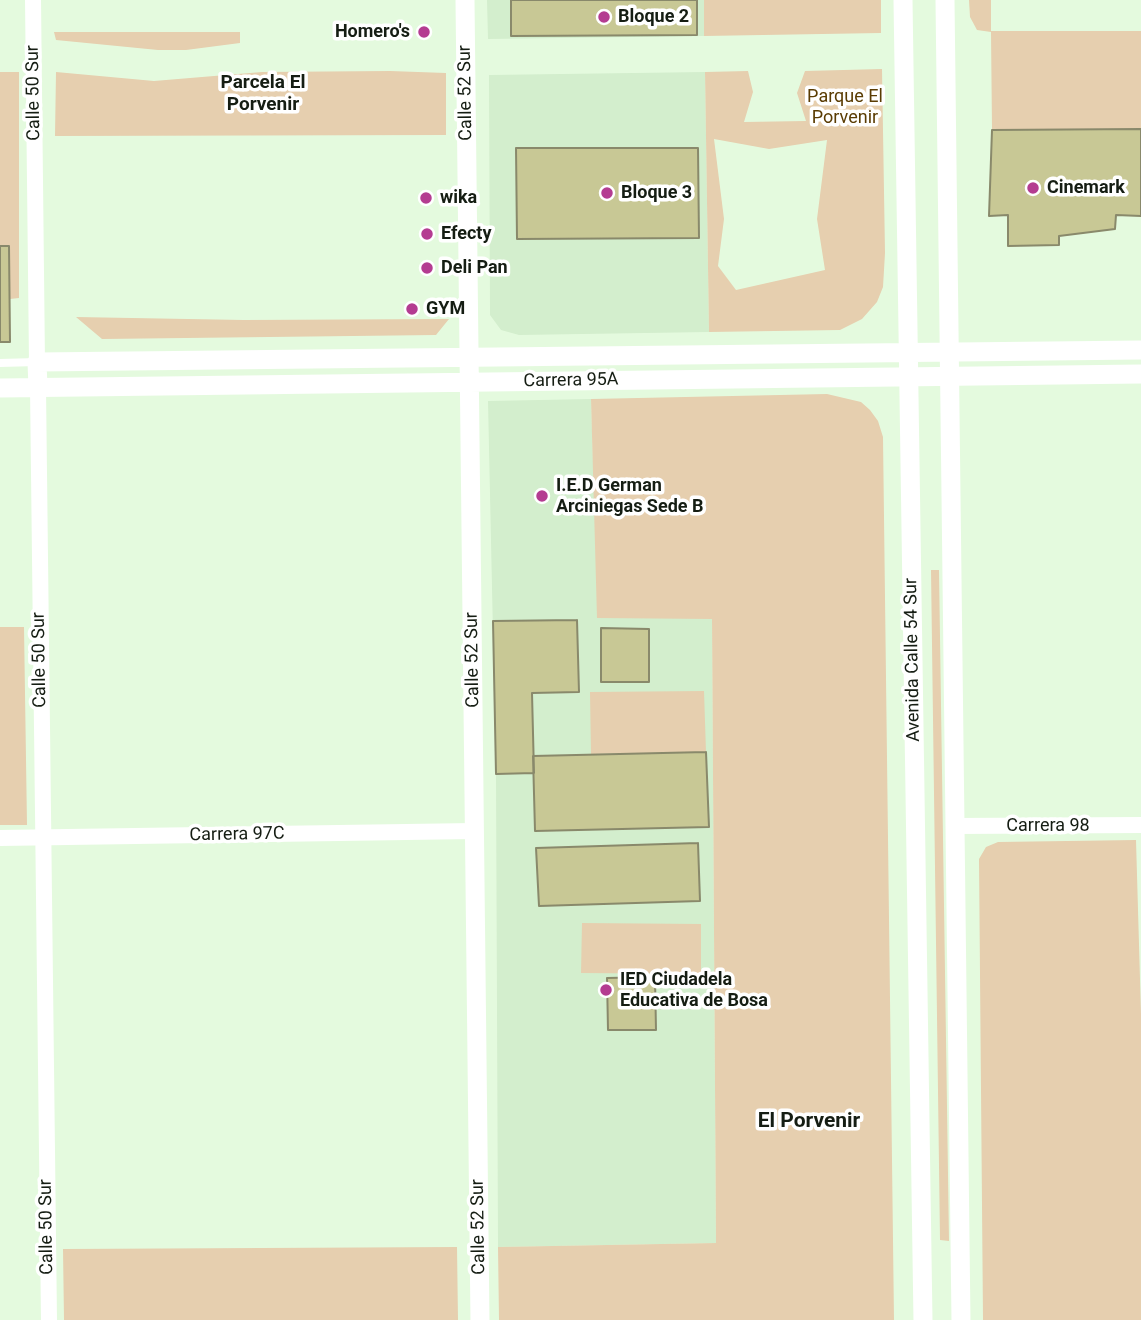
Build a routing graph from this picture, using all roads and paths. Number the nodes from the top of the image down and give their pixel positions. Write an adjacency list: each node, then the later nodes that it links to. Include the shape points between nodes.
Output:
1 (33, 0): 9 (street, Calle 50 Sur)
2 (465, 0): 8 (street, Calle 52 Sur)
3 (904, 0): 7 (street, Avenida Calle 54 Sur)
4 (945, 0): 6 (street)
5 (1141, 350): 6 (street, Carrera 95A)
6 (949, 352): 7 (street, Carrera 95A); 13 (street)
7 (909, 353): 8 (street, Carrera 95A); 12 (street, Avenida Calle 54 Sur)
8 (469, 358): 9 (street, Carrera 95A); 14 (street, Calle 52 Sur)
9 (37, 362): 10 (lane); 16 (street, Calle 50 Sur)
10 (0, 363)
11 (1141, 373): 13 (street, Carrera 95A)
12 (909, 376): 13 (street, Carrera 95A); 14 (street, Carrera 95A); 24 (street, Avenida Calle 54 Sur)
13 (950, 376): 18 (street)
14 (470, 382): 16 (street, Carrera 95A); 19 (street, Calle 52 Sur)
15 (0, 388): 16 (street, Carrera 95A)
16 (38, 388): 21 (street, Calle 50 Sur)
17 (1141, 825): 18 (street, Carrera 98)
18 (955, 826): 25 (street)
19 (474, 831): 21 (street, Carrera 97C); 23 (street, Calle 52 Sur)
20 (0, 838): 21 (street, Carrera 97C)
21 (42, 838): 22 (street, Calle 50 Sur)
22 (48, 1320)
23 (480, 1320)
24 (923, 1320)
25 (961, 1320)

